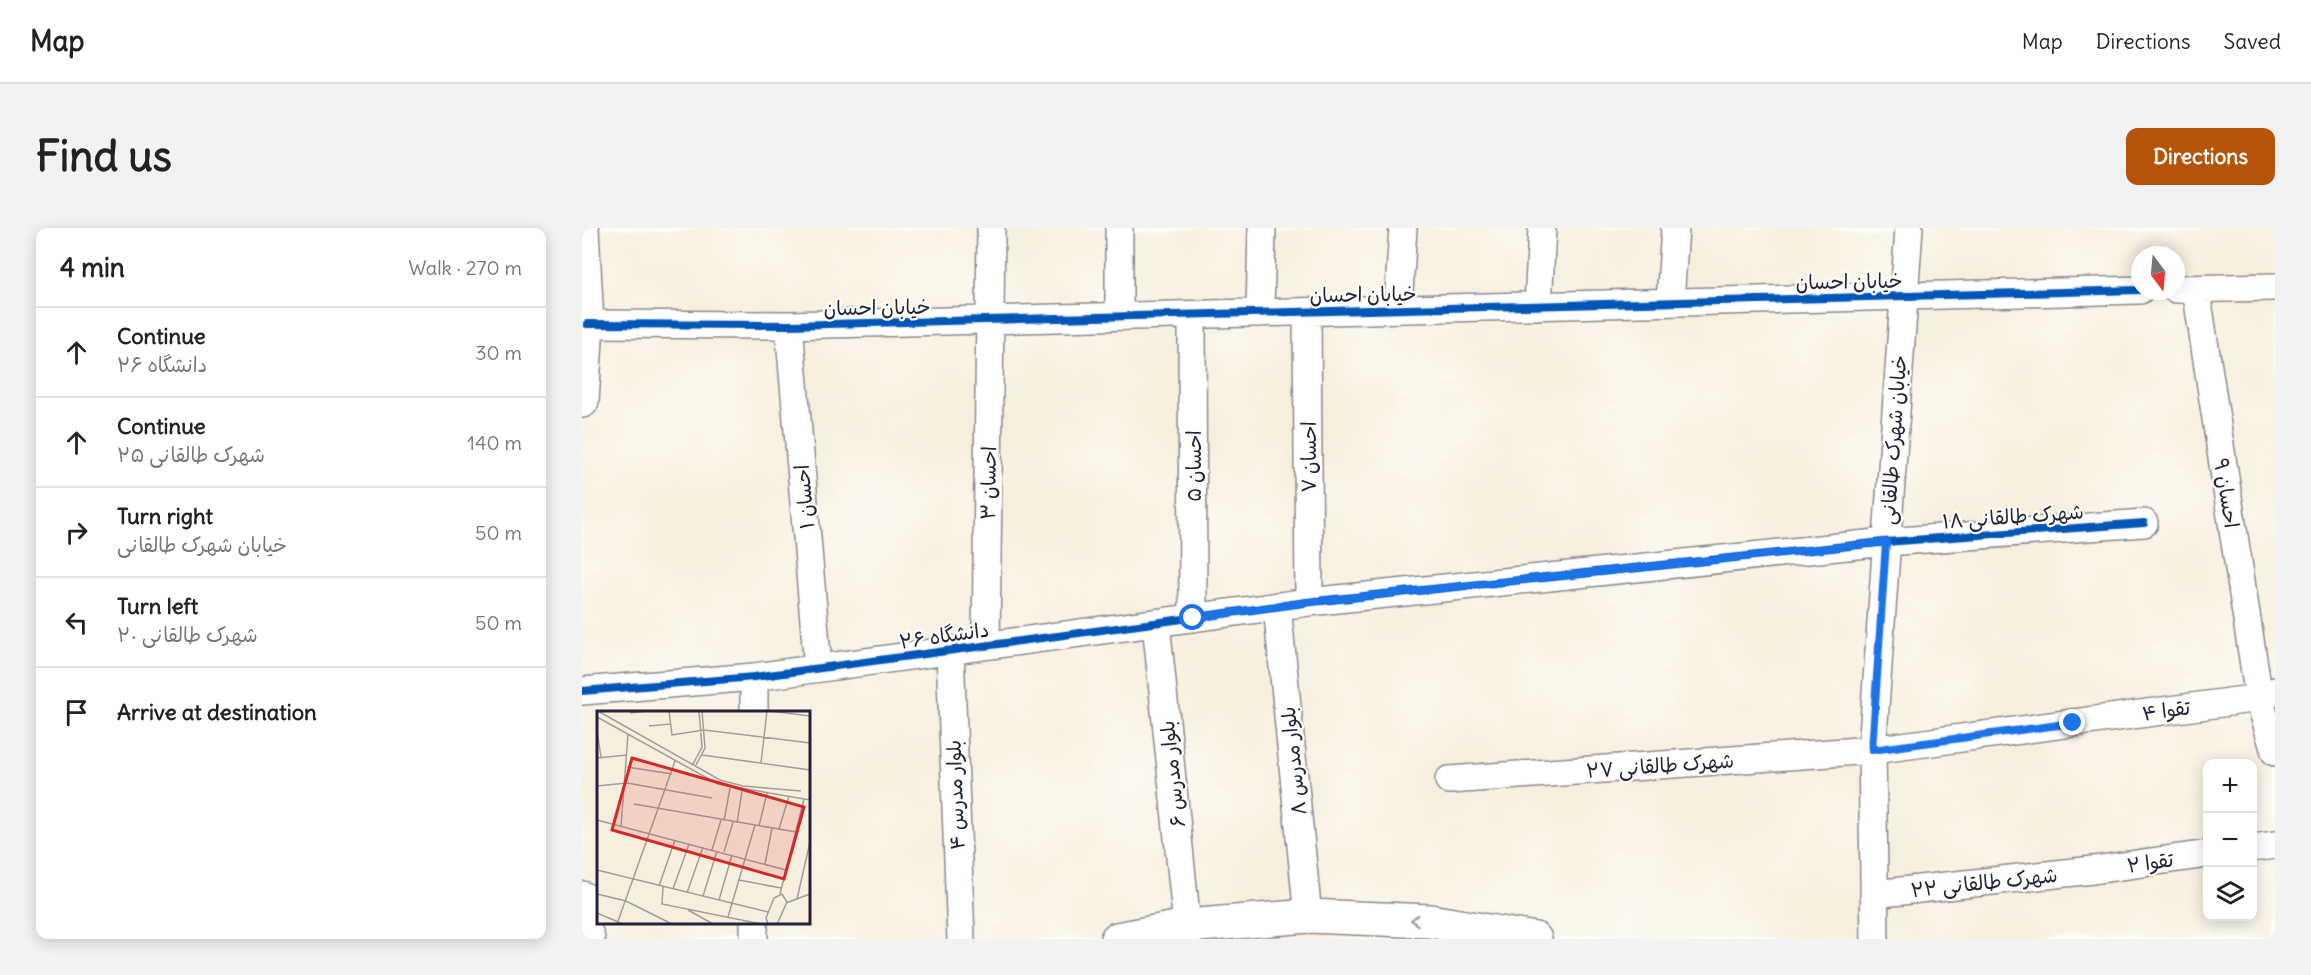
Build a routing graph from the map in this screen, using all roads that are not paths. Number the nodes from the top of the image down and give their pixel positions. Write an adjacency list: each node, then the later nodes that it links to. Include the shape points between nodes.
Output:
1 (582, 228): 21 (main road)
2 (991, 228): 20 (street, احسان ۳)
3 (1119, 228): 19 (street)
4 (1262, 228): 17 (street)
5 (1403, 228): 15 (street)
6 (1542, 228): 14 (street)
7 (1675, 228): 13 (street)
8 (1909, 228): 12 (street, خیابان شهرک طالقانی)
9 (2275, 287): 10 (street)
10 (2186, 289): 35 (street, احسان ۹)
11 (2131, 290): 12 (street, خیابان احسان)
12 (1904, 297): 13 (street, خیابان احسان); 25 (street, خیابان شهرک طالقانی)
13 (1670, 302): 14 (street, خیابان احسان)
14 (1538, 306): 15 (street, خیابان احسان)
15 (1398, 309): 16 (street, خیابان احسان)
16 (1307, 312): 17 (street, خیابان احسان); 26 (street, احسان ۷)
17 (1260, 313): 18 (street, خیابان احسان)
18 (1192, 315): 19 (street, خیابان احسان); 28 (street, احسان ۵)
19 (1119, 316): 20 (street, خیابان احسان)
20 (990, 320): 22 (street, خیابان احسان); 30 (street, احسان ۳)
21 (587, 324): 22 (street, خیابان احسان); 23 (main road)
22 (789, 325): 32 (street, احسان ۱)
23 (582, 401)
24 (2144, 523): 25 (street, شهرک طالقانی ۱۸)
25 (1886, 542): 26 (street, شهرک طالقانی ۱۸); 37 (street, خیابان شهرک طالقانی)
26 (1309, 602): 27 (street, دانشگاه ۲۶)
27 (1277, 606): 28 (street, دانشگاه ۲۶); 45 (street, بلوار مدرس ۸)
28 (1193, 618): 29 (street, دانشگاه ۲۶)
29 (1156, 623): 30 (street, دانشگاه ۲۶); 46 (street, بلوار مدرس ۶)
30 (986, 645): 31 (street, دانشگاه ۲۶)
31 (950, 650): 32 (street, دانشگاه ۲۶); 47 (street, بلوار مدرس ۴)
32 (818, 668): 33 (street, دانشگاه ۲۶)
33 (754, 677): 34 (street, دانشگاه ۲۶); 36 (street)
34 (582, 691)
35 (2267, 694): 37 (street, تقوا ۴); 38 (street, احسان ۹)
36 (754, 711)
37 (1872, 750): 39 (street, شهرک طالقانی ۲۷); 44 (street, خیابان شهرک طالقانی)
38 (2275, 752)
39 (1449, 780)
40 (2275, 845): 41 (street)
41 (2257, 847)
42 (2203, 855): 43 (street, تقوا ۲)
43 (2093, 870): 44 (street, شهرک طالقانی ۲۲)
44 (1874, 894): 50 (street, خیابان شهرک طالقانی)
45 (1308, 916): 46 (main road); 49 (main road, one-way to 45, via 1430,921)
46 (1187, 926): 48 (main road)
47 (961, 939)
48 (1117, 939)
49 (1534, 939)
50 (1875, 939)

